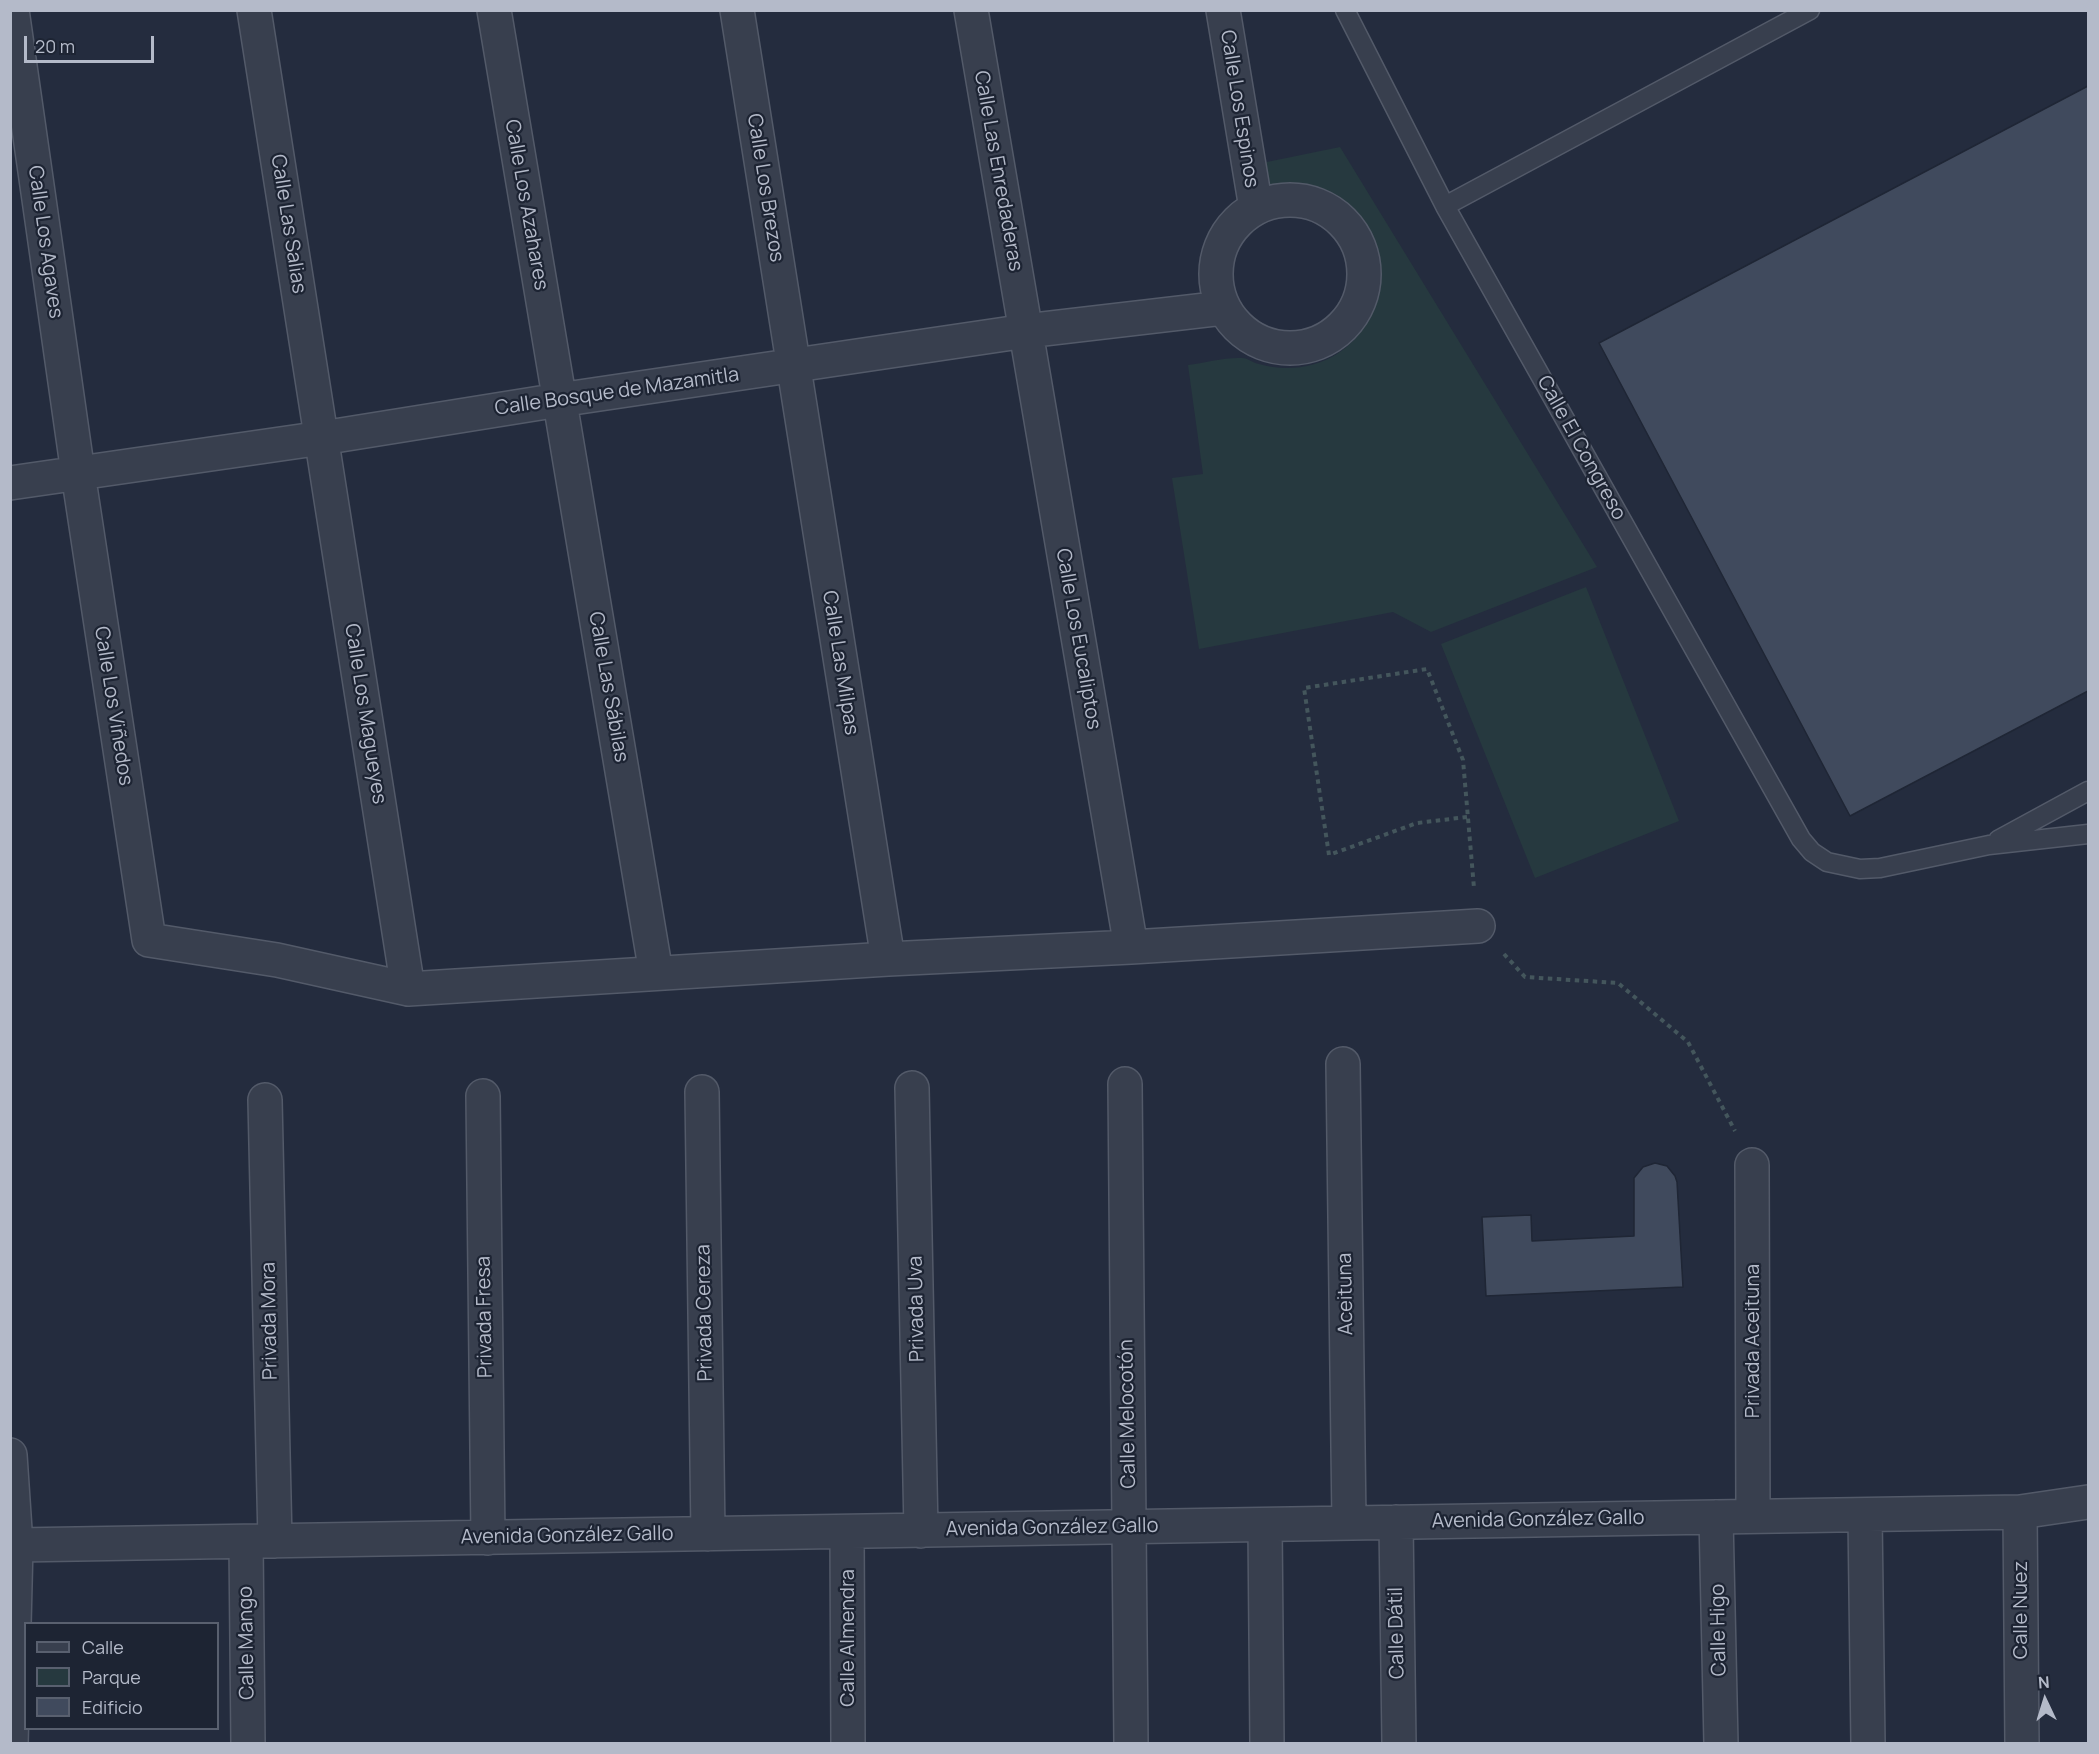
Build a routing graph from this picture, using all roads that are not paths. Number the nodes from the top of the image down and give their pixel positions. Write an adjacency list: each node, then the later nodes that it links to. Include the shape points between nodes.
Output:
1 (12, 10): 16 (street, Calle Los Agaves)
2 (254, 10): 15 (street, Calle Las Salias)
3 (494, 10): 14 (street, Calle Los Azahares)
4 (737, 10): 13 (street, Calle Los Brezos)
5 (970, 10): 12 (street, Calle Las Enredaderas)
6 (1223, 10): 10 (street, Calle Los Espinos)
7 (1345, 10): 9 (lane, Calle El Congreso)
8 (1810, 10): 9 (lane)
9 (1445, 206): 20 (lane, Calle El Congreso, via 1801,839 1812,852 1827,862 1860,869)
10 (1256, 208): 11 (street, via 1234,225 1219,250 1215,280); 11 (street, via 1285,200 1316,204 1339,218 1357,241 1365,269 1361,298 1347,323 1325,341 1296,349 1267,346 1258,341 1241,331)
11 (1223, 308): 12 (street, Calle Bosque de Mazamitla)
12 (1026, 331): 13 (street, Calle Bosque de Mazamitla); 22 (street, Calle Los Eucaliptos)
13 (793, 366): 14 (street, Calle Bosque de Mazamitla); 23 (street, Calle Las Milpas)
14 (559, 400): 15 (street, Calle Bosque de Mazamitla); 24 (street, Calle Las Sábilas)
15 (322, 438): 16 (street, Calle Bosque de Mazamitla); 25 (street, Calle Los Magueyes)
16 (78, 473): 17 (street, Calle Bosque de Mazamitla); 25 (street, Calle Los Viñedos, via 149,940 277,960)
17 (10, 483)
18 (2088, 790): 20 (lane)
19 (2088, 834): 20 (lane)
20 (1989, 846)
21 (1478, 926): 22 (street)
22 (1131, 947): 23 (street)
23 (888, 959): 24 (street)
24 (656, 974): 25 (street)
25 (408, 989)
26 (1343, 1064): 40 (street, Aceituna)
27 (1125, 1084): 42 (street, Calle Melocotón)
28 (912, 1088): 43 (street, Privada Uva)
29 (702, 1092): 45 (street, Privada Cereza)
30 (483, 1096): 46 (street, Privada Fresa)
31 (265, 1100): 47 (street, Privada Mora)
32 (1752, 1165): 37 (street, Privada Aceituna)
33 (10, 1455): 48 (street)
34 (2088, 1502): 35 (street, Avenida González Gallo)
35 (2020, 1512): 36 (street, Avenida González Gallo); 57 (street, Calle Nuez)
36 (1865, 1515): 37 (street, Avenida González Gallo); 56 (street)
37 (1753, 1516): 38 (street, Avenida González Gallo)
38 (1716, 1517): 39 (street, Avenida González Gallo); 55 (street, Calle Higo)
39 (1396, 1522): 40 (street, Avenida González Gallo); 54 (street, Calle Dátil)
40 (1349, 1523): 41 (street, Avenida González Gallo)
41 (1265, 1525): 42 (street, Avenida González Gallo); 53 (street)
42 (1129, 1527): 43 (street, Avenida González Gallo); 52 (street, Calle Melocotón)
43 (921, 1531): 44 (street, Avenida González Gallo)
44 (847, 1532): 45 (street, Avenida González Gallo); 51 (street, Calle Almendra)
45 (708, 1534): 46 (street, Avenida González Gallo)
46 (488, 1538): 47 (street, Avenida González Gallo)
47 (260, 1541): 48 (street, Avenida González Gallo); 50 (street, Calle Mango)
48 (16, 1545): 49 (street)
49 (11, 1743)
50 (248, 1743)
51 (848, 1743)
52 (1131, 1743)
53 (1267, 1743)
54 (1399, 1743)
55 (1721, 1743)
56 (1868, 1743)
57 (2022, 1743)

